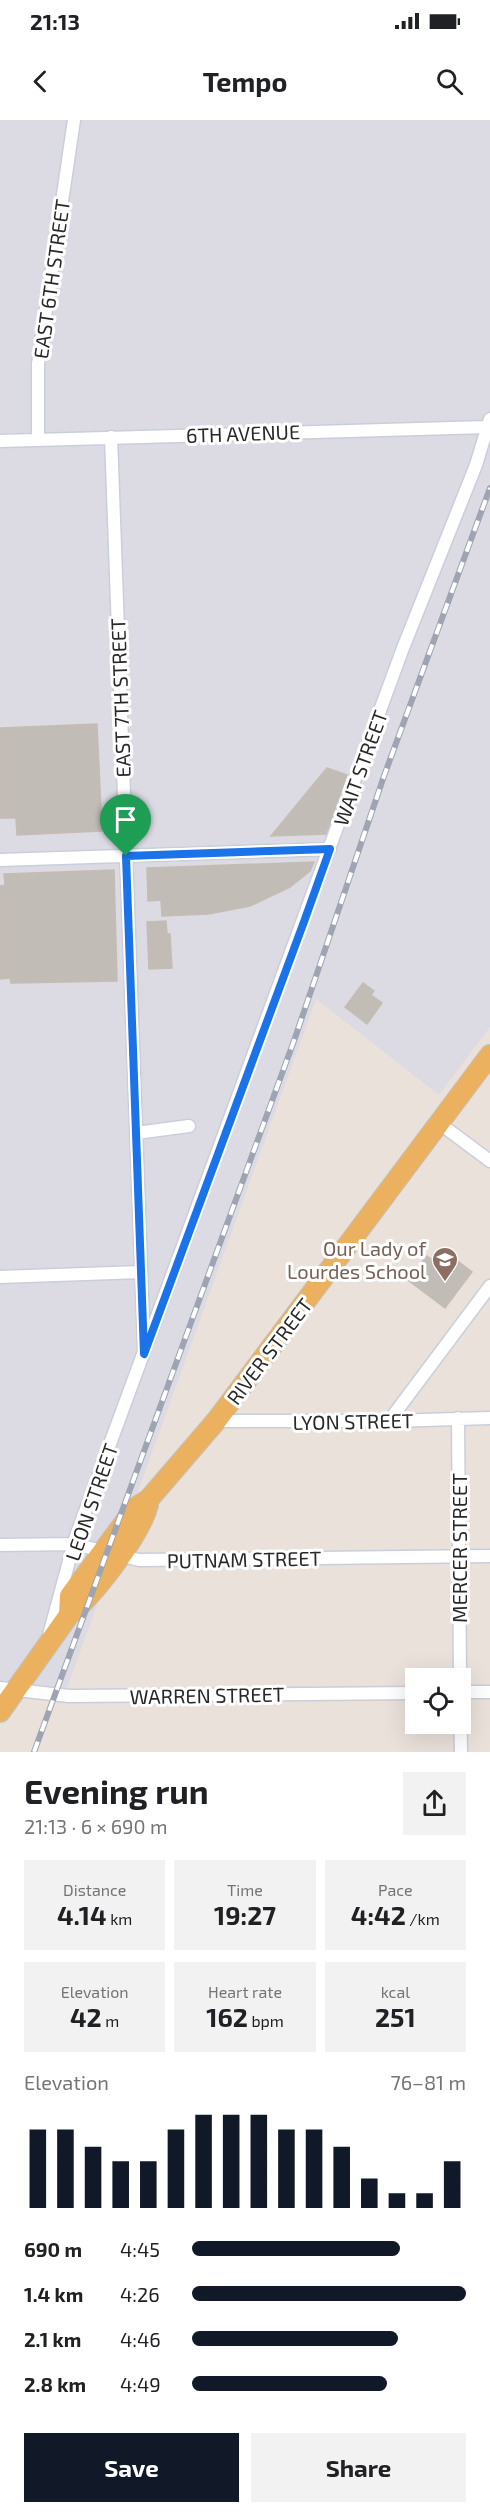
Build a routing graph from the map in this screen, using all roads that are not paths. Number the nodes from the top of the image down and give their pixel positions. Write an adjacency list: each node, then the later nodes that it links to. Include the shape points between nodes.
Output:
1 (74, 120): 4 (street, EAST 6TH STREET, via 38,364)
2 (488, 423): 3 (street, 6TH AVENUE); 6 (street, WAIT STREET, via 477,465)
3 (111, 437): 4 (street, 6TH AVENUE); 7 (street, EAST 7TH STREET)
4 (38, 439): 5 (street, 6TH AVENUE)
5 (0, 441)
6 (330, 849): 7 (street); 17 (street, WAIT STREET)
7 (126, 856): 8 (street); 12 (street, EAST 7TH STREET)
8 (0, 860)
9 (490, 1054): 10 (main road, RIVER STREET)
10 (439, 1123): 13 (street); 20 (main road, RIVER STREET)
11 (189, 1126): 12 (street)
12 (136, 1133): 14 (street, EAST 7TH STREET)
13 (490, 1161)
14 (141, 1272): 15 (street); 17 (street, EAST 7TH STREET)
15 (0, 1277)
16 (490, 1286): 21 (street)
17 (144, 1354): 22 (street, LEON STREET)
18 (458, 1418): 19 (street, LYON STREET); 21 (street, LYON STREET); 26 (street, MERCER STREET)
19 (490, 1418)
20 (216, 1421): 21 (street, LYON STREET); 24 (main road, RIVER STREET, via 149,1499 146,1514)
21 (389, 1421)
22 (74, 1544): 23 (street, PUTNAM STREET); 24 (street, PUTNAM STREET); 27 (street, LEON STREET)
23 (0, 1545)
24 (111, 1554): 26 (street, PUTNAM STREET, via 139,1560); 27 (main road, RIVER STREET, via 84,1604 69,1615)
25 (490, 1556): 26 (street, PUTNAM STREET)
26 (459, 1557): 28 (street, MERCER STREET)
27 (44, 1652): 29 (main road, RIVER STREET)
28 (460, 1668)
29 (8, 1688): 32 (street, WARREN STREET, via 69,1696); 33 (main road, RIVER STREET)
30 (471, 1692): 31 (street)
31 (490, 1692)
32 (405, 1693)
33 (0, 1712)
34 (461, 1734): 35 (street)
35 (461, 1752)

